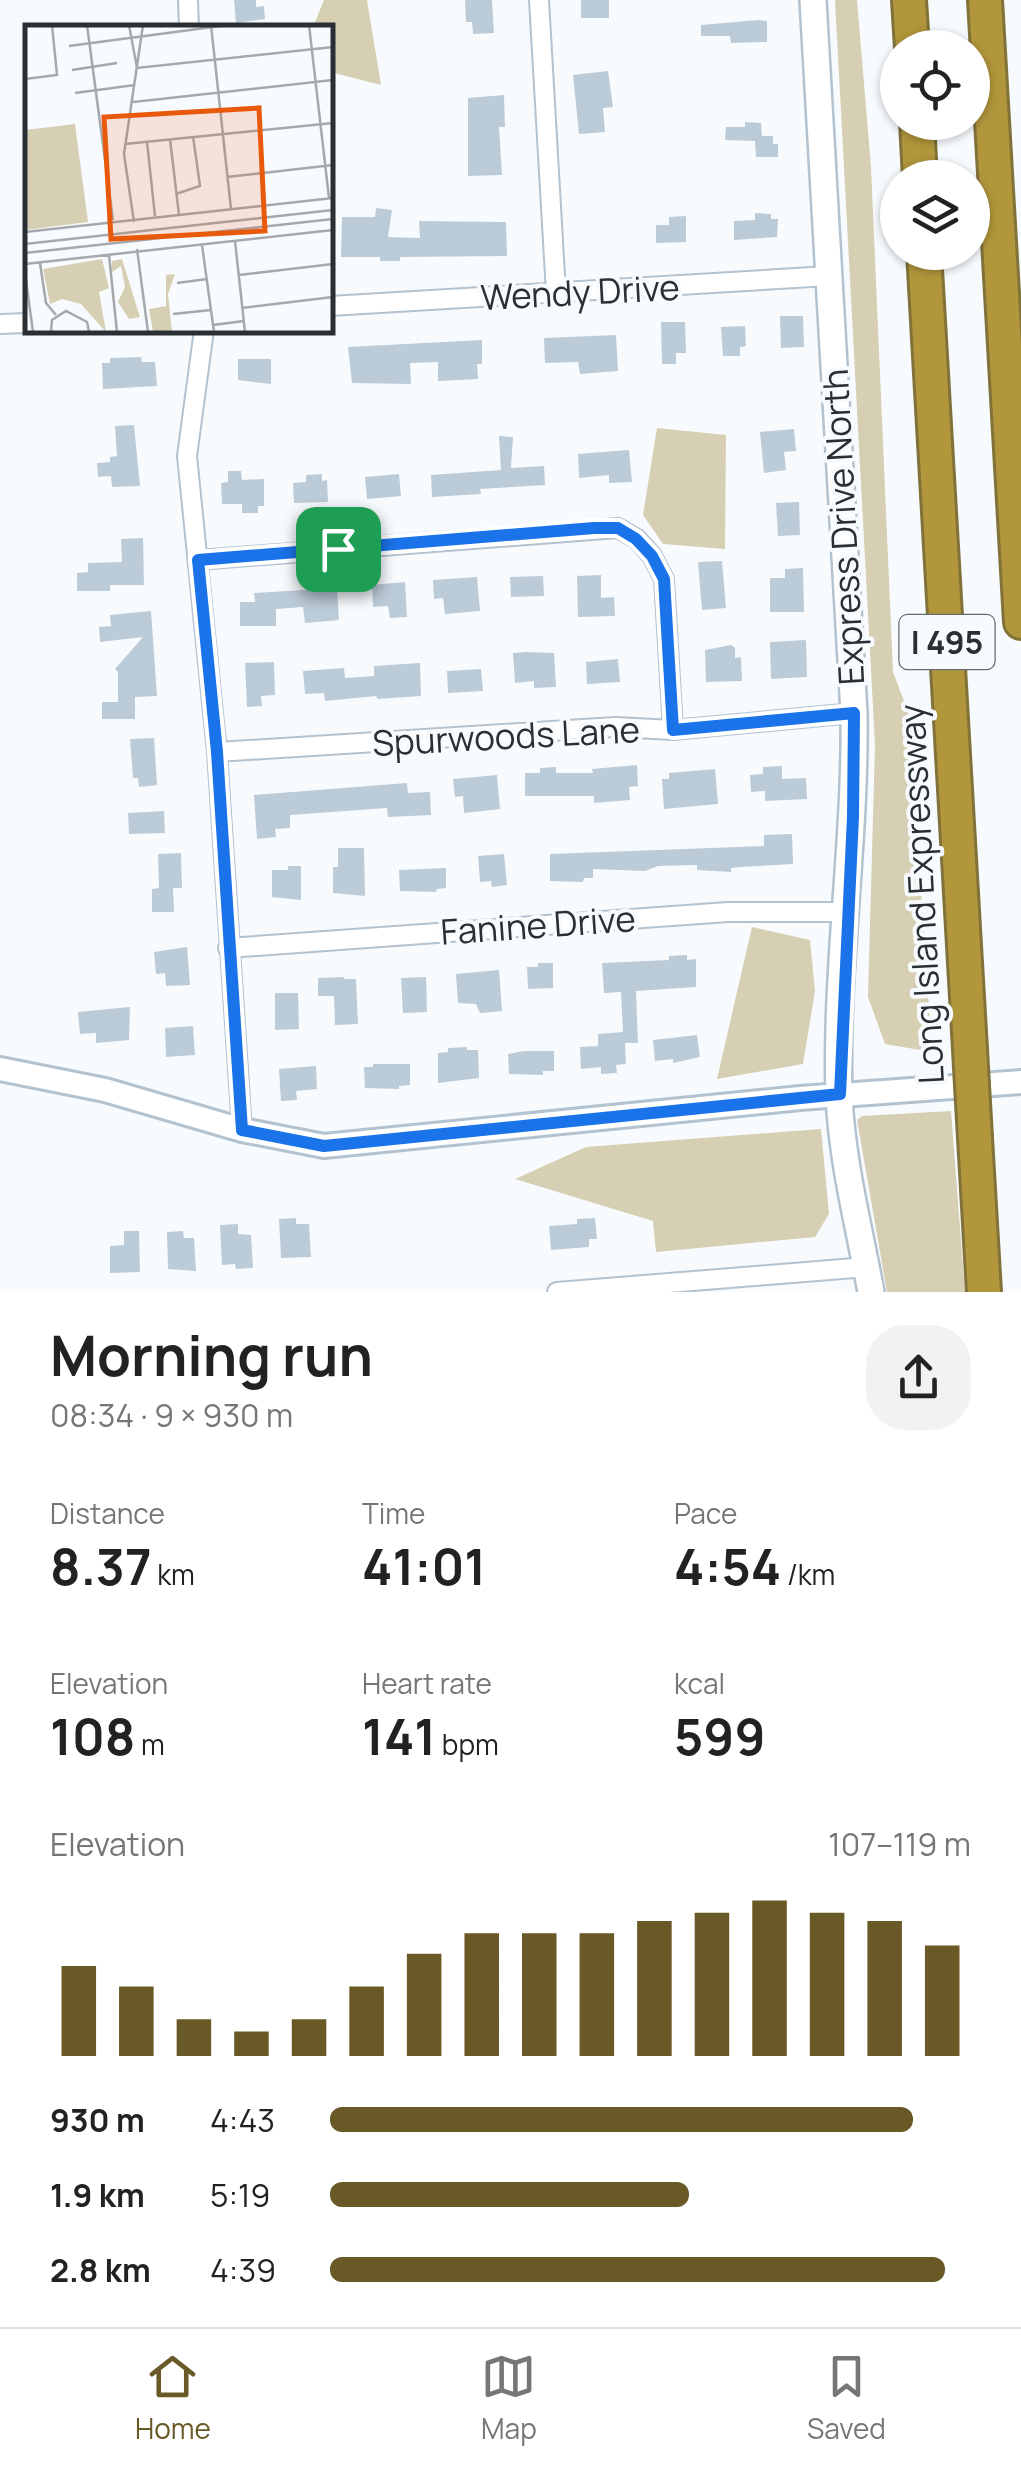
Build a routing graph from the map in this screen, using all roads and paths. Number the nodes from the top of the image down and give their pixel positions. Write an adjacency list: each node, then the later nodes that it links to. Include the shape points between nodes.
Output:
1 (188, 0): 6 (street)
2 (540, 0): 10 (street)
3 (813, 0): 9 (main road, Express Drive North)
4 (910, 0): 7 (highway)
5 (985, 0): 16 (highway, I 495)
6 (189, 25)
7 (911, 30)
8 (925, 270): 28 (highway, Long Island Expressway / I 495, bridge)
9 (829, 276): 10 (street, Wendy Drive); 17 (main road, Express Drive North)
10 (556, 294): 11 (street, Wendy Drive)
11 (332, 306)
12 (25, 323): 13 (street)
13 (0, 324)
14 (204, 332): 15 (street, via 186,456)
15 (198, 560): 18 (street, via 618,528 652,556 664,579); 19 (street)
16 (1021, 622)
17 (854, 713): 18 (street, Spurwoods Lane); 20 (main road, Express Drive North)
18 (673, 730): 19 (street, Spurwoods Lane, via 615,727)
19 (217, 752): 21 (street)
20 (848, 912): 21 (street, Fanine Drive, via 728,912); 24 (main road, Express Drive North)
21 (228, 948): 25 (street)
22 (0, 1069): 25 (street, via 104,1090)
23 (1021, 1082): 24 (street)
24 (840, 1094): 25 (street, via 324,1146); 26 (main road, Express Drive North)
25 (242, 1130)
26 (869, 1280): 27 (street)
27 (557, 1292)
28 (984, 1292)

